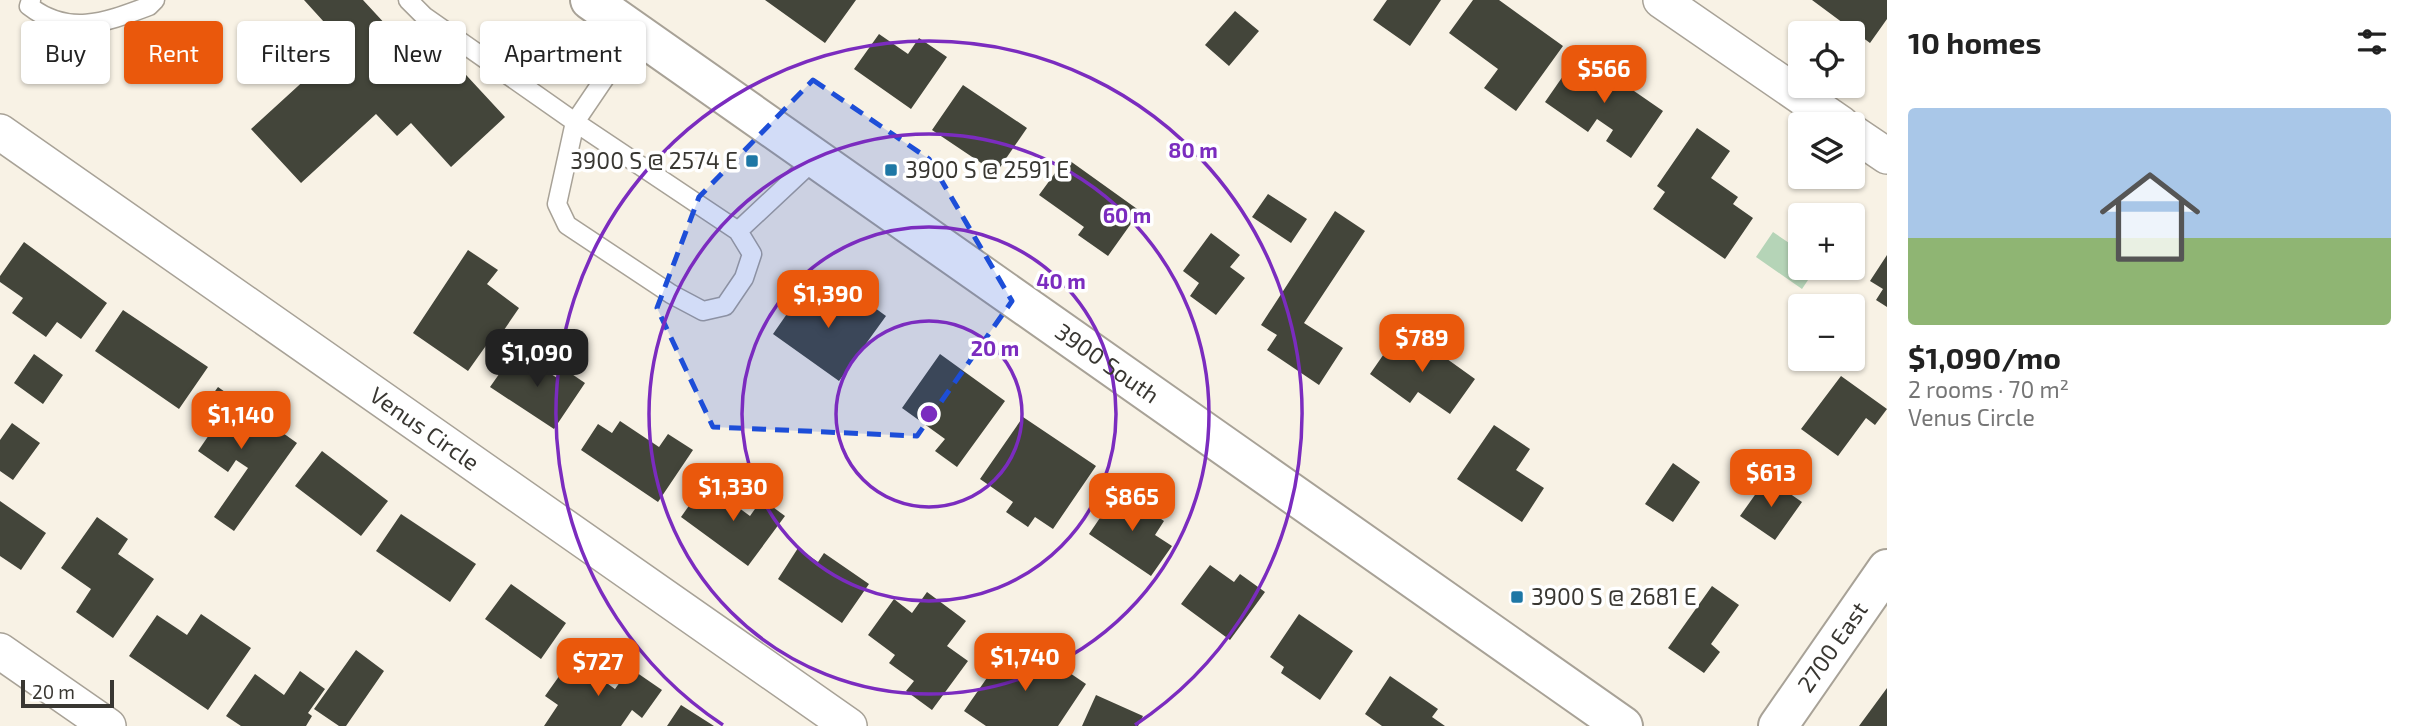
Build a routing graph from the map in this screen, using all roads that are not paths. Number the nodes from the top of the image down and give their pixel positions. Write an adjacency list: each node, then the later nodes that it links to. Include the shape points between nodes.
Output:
1 (31, 0): 2 (lane, via 29,5 47,19 98,24)
2 (155, 0)
3 (408, 0): 10 (lane)
4 (590, 0): 6 (main road, 3900 South)
5 (1661, 0): 9 (street)
6 (620, 21)
7 (646, 39): 14 (main road, 3900 South)
8 (601, 84): 10 (lane)
9 (1823, 112)
10 (575, 122): 15 (lane); 15 (lane, via 557,204 567,225 704,311 725,306 744,278 752,254)
11 (0, 131): 19 (street, Venus Circle)
12 (1865, 141): 13 (street)
13 (1887, 156)
14 (815, 159): 15 (lane); 20 (main road, 3900 South)
15 (738, 231)
16 (1887, 569): 21 (main road, 2700 East)
17 (0, 651): 18 (street)
18 (108, 726)
19 (849, 726)
20 (1623, 726)
21 (1778, 726)

